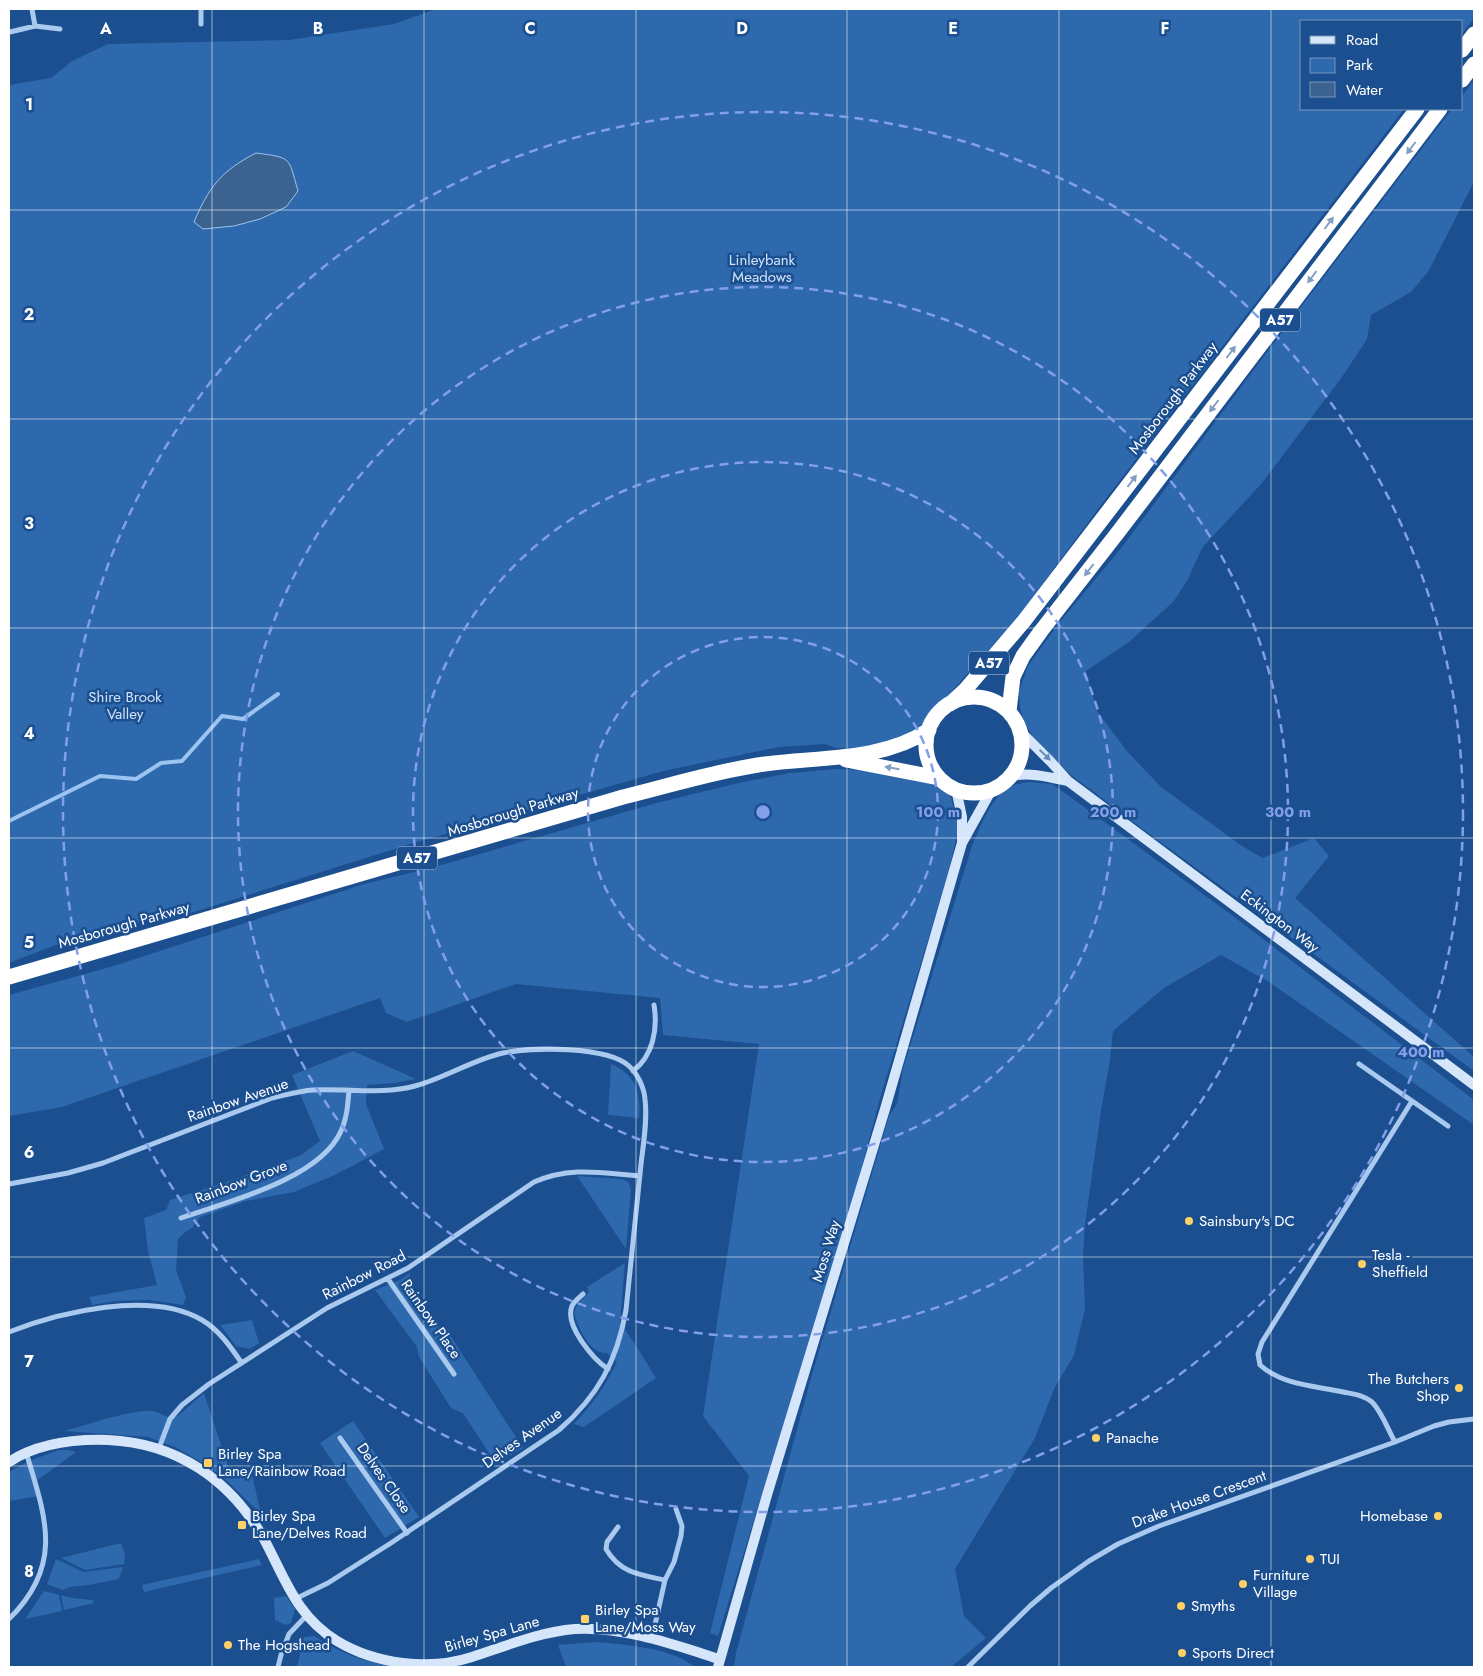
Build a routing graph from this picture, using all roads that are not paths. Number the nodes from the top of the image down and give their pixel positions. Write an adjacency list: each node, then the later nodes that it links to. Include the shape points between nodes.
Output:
1 (32, 9): 4 (street)
2 (200, 9): 3 (street)
3 (201, 24)
4 (35, 26): 5 (street); 6 (street)
5 (60, 29)
6 (10, 32)
7 (1474, 34): 8 (highway)
8 (1463, 49)
9 (1474, 64): 10 (highway)
10 (1463, 79)
11 (1416, 110): 13 (highway, Mosborough Parkway / A57, one-way to 11, via 1024,621)
12 (1439, 110): 14 (highway, A57, one-way to 14, via 1023,656 1013,677)
13 (950, 704): 14 (highway, via 965,698 981,697); 15 (highway, A57, via 941,711)
14 (1009, 711): 16 (highway, A57)
15 (929, 730): 17 (highway, Mosborough Parkway / A57, via 898,746); 19 (highway, via 928,756)
16 (1020, 730): 18 (highway, A57, via 1022,754); 20 (street, Eckington Way, one-way to 20)
17 (830, 758): 19 (highway, Mosborough Parkway / A57, one-way to 17); 24 (highway, Mosborough Parkway / A57, via 758,765 623,797)
18 (1011, 776): 20 (street, Eckington Way, via 1042,775); 22 (highway, A57)
19 (939, 778): 21 (highway, A57)
20 (1068, 782): 28 (street, Eckington Way)
21 (956, 789): 22 (highway, A57, via 974,792); 23 (street, Moss Way, via 962,818)
22 (992, 789): 23 (street, Moss Way)
23 (962, 843): 55 (street, Moss Way)
24 (9, 977)
25 (654, 1005): 27 (street, via 655,1031 648,1053)
26 (1358, 1064): 30 (street)
27 (633, 1071): 29 (street, Rainbow Avenue, via 613,1057 590,1052 521,1050 487,1057 413,1087); 32 (street, Rainbow Avenue, via 645,1096 646,1108)
28 (1474, 1085)
29 (349, 1090): 33 (street, Rainbow Avenue, via 313,1090 272,1098 103,1163); 34 (street, Rainbow Grove, via 341,1131 321,1157 305,1169 268,1187)
30 (1412, 1101): 31 (street); 43 (street, via 1262,1342 1258,1354 1260,1365 1270,1374 1361,1395 1372,1402)
31 (1448, 1126)
32 (640, 1176): 35 (street, Rainbow Road, via 576,1171 546,1176); 39 (street, Delves Avenue, via 626,1310 618,1345)
33 (9, 1184)
34 (181, 1218)
35 (388, 1279): 38 (street, Rainbow Road, via 327,1308); 40 (street, Rainbow Place)
36 (583, 1294): 39 (street, via 572,1305 571,1320 586,1347)
37 (9, 1332): 38 (street, via 101,1308 127,1305 166,1308 186,1313 210,1326)
38 (241, 1362): 44 (street, Rainbow Road, via 182,1405 170,1419)
39 (608, 1369): 49 (street, Delves Avenue, via 573,1418 559,1430)
40 (454, 1374)
41 (1474, 1420): 43 (street, Drake House Crescent, via 1434,1426)
42 (340, 1438): 49 (street, Delves Close)
43 (1395, 1442): 57 (street, Drake House Crescent, via 1212,1506 1118,1544 1051,1588)
44 (159, 1448): 45 (street, Birley Spa Lane, via 131,1442 93,1440 70,1441); 51 (street, Birley Spa Lane, via 198,1467 233,1496 249,1514)
45 (26, 1452): 46 (street, Birley Spa Lane); 53 (street, via 39,1496 47,1545 38,1579)
46 (9, 1462)
47 (676, 1509): 50 (street, via 682,1526 681,1536)
48 (618, 1527): 50 (street, via 606,1549 616,1563 638,1575)
49 (406, 1533): 51 (street, Delves Avenue, via 328,1583)
50 (665, 1580): 54 (street)
51 (294, 1599): 52 (street, Birley Spa Lane)
52 (307, 1615): 54 (street, Birley Spa Lane, via 329,1635 355,1650 420,1664 450,1663 559,1631 594,1629); 56 (street, via 289,1634)
53 (9, 1619)
54 (652, 1640): 55 (street, Birley Spa Lane)
55 (719, 1663)
56 (278, 1667)
57 (968, 1667)

